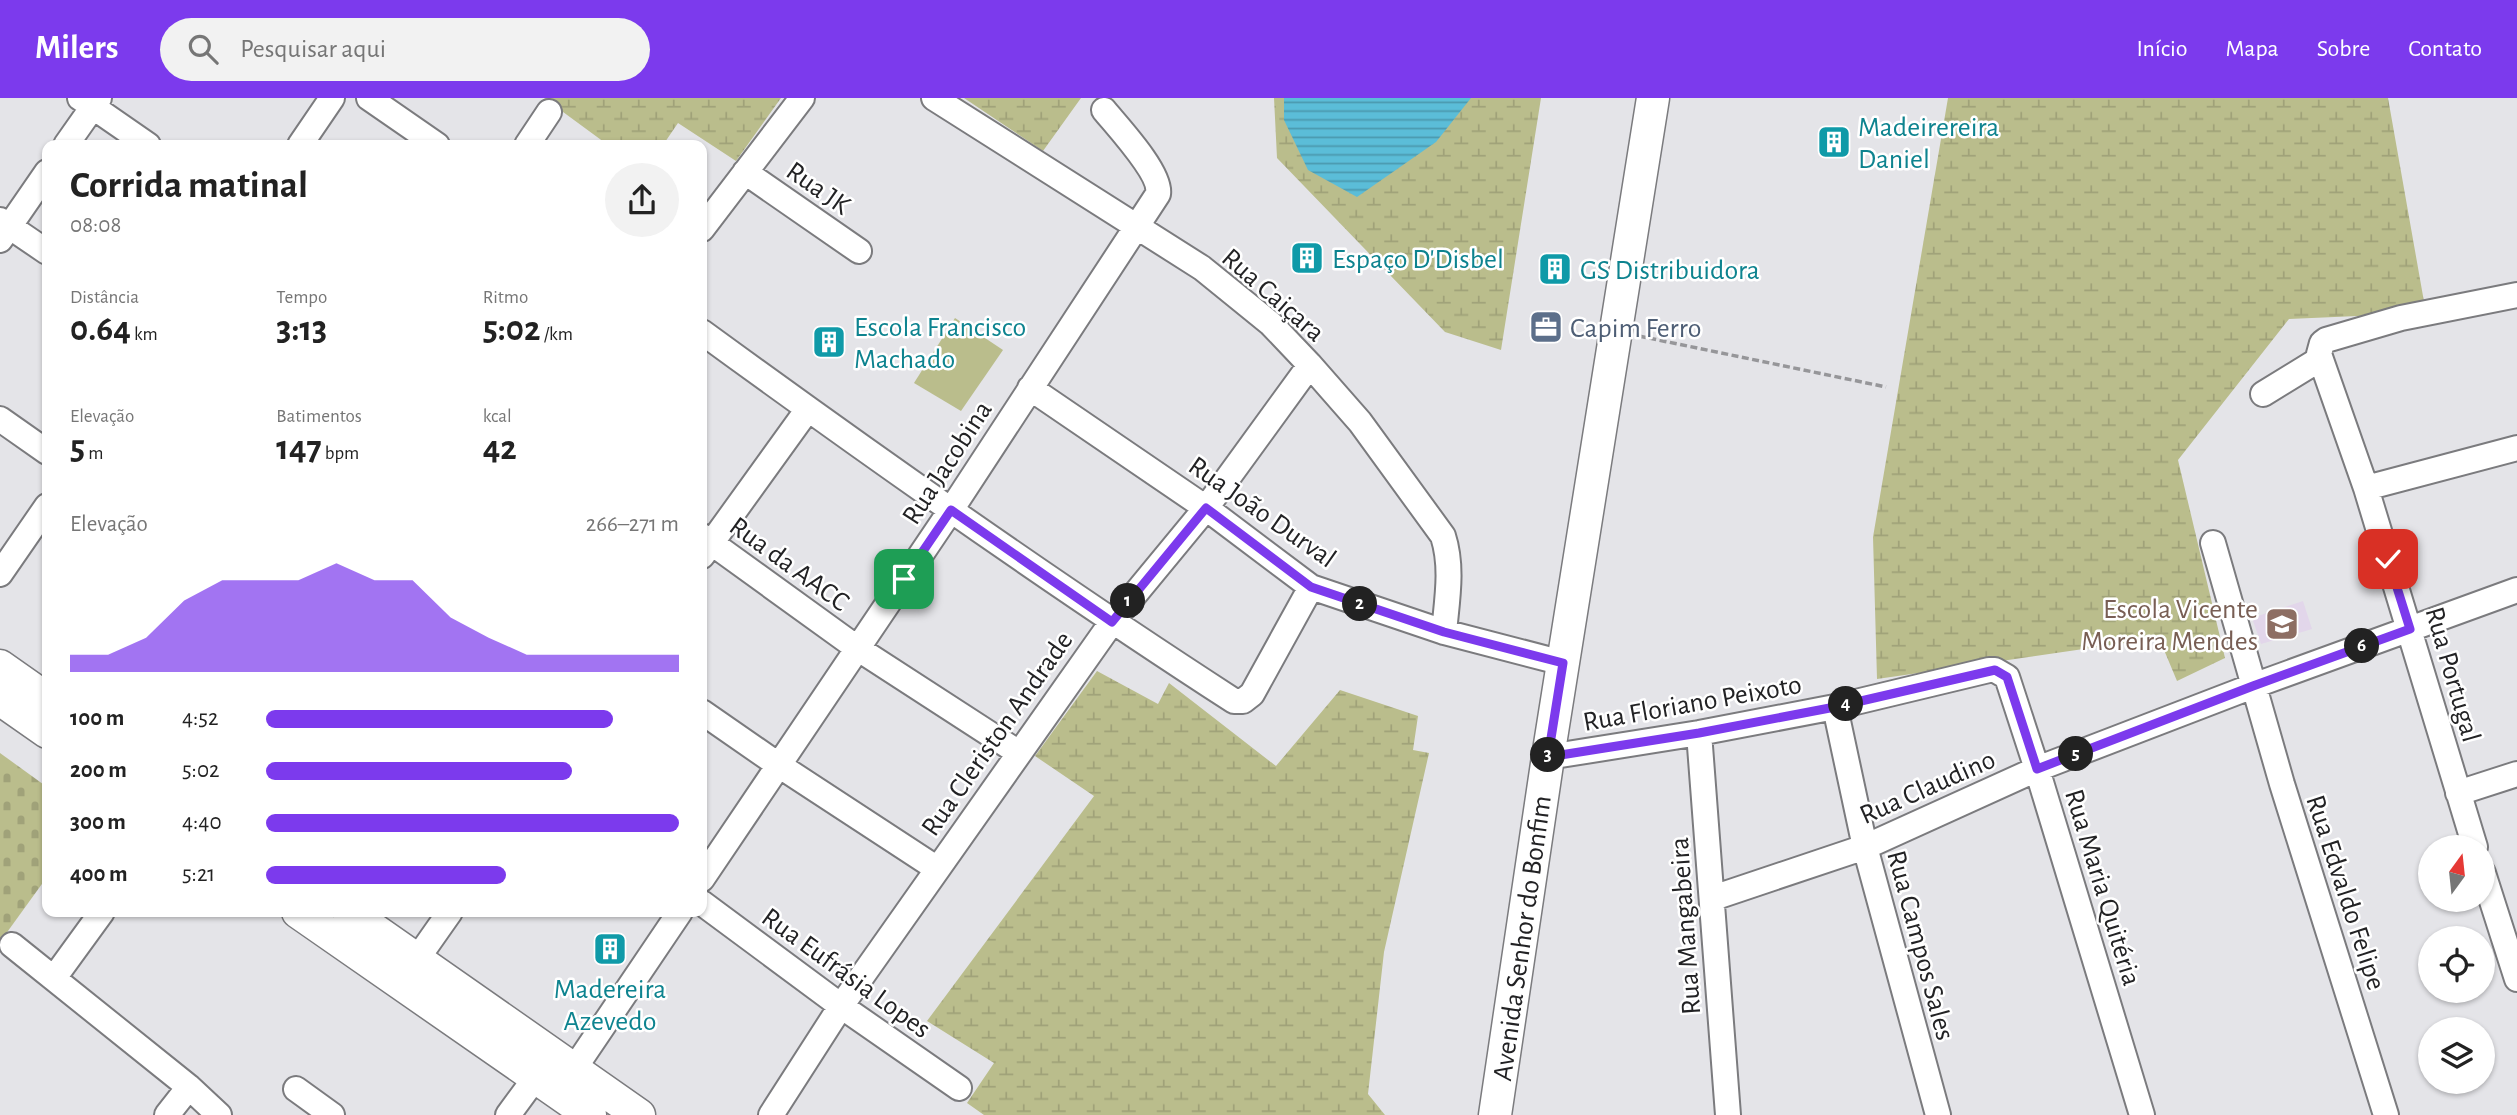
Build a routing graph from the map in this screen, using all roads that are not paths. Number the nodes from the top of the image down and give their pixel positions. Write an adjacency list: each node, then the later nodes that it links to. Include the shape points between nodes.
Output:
1 (332, 98): 11 (street)
2 (369, 98): 12 (street)
3 (802, 98): 14 (street)
4 (934, 98): 18 (street, Rua Caiçara)
5 (1653, 98): 45 (main road, Avenida Senhor do Bonfim)
6 (90, 101): 9 (street); 10 (street)
7 (1104, 110): 18 (street, Rua Jacobina, via 1159,186)
8 (549, 112): 13 (street)
9 (69, 140)
10 (141, 140)
11 (303, 140)
12 (431, 140)
13 (530, 140)
14 (745, 172): 16 (street); 20 (street, Rua JK)
15 (42, 178): 17 (street)
16 (707, 222)
17 (3, 229): 19 (street)
18 (1137, 229): 24 (street, Rua Caiçara, via 1235,293); 25 (street, Rua Jacobina)
19 (42, 249)
20 (859, 251)
21 (2517, 295): 23 (street, via 2401,318 2326,340)
22 (707, 336): 27 (street)
23 (2320, 359): 26 (street); 31 (street, Rua Portugal)
24 (1310, 365): 32 (street, Rua Cleriston Andrade); 43 (street, Rua Caiçara, via 1360,422 1443,536 1449,569)
25 (1030, 388): 32 (street, Rua João Durval); 33 (street, Rua Jacobina)
26 (2263, 394)
27 (808, 409): 33 (street); 35 (street)
28 (0, 419): 29 (street)
29 (42, 448)
30 (2517, 448): 31 (street)
31 (2366, 488): 42 (street, Rua Portugal)
32 (1206, 508): 39 (street, Rua João Durval); 41 (street, Rua Cleriston Andrade)
33 (951, 510): 41 (street); 44 (street, Rua Jacobina)
34 (42, 513): 38 (street)
35 (707, 542)
36 (2213, 543): 48 (street, Rua Edvaldo Felipe)
37 (707, 546): 44 (street, Rua da AACC)
38 (0, 573)
39 (1311, 587): 41 (street, via 1252,694 1243,701 1234,701); 43 (street, Rua João Durval)
40 (2517, 590): 42 (street, Rua Claudino)
41 (1112, 622): 55 (street, Rua Cleriston Andrade)
42 (2410, 629): 48 (street, Rua Claudino); 60 (street, Rua Portugal)
43 (1444, 632): 45 (street, Rua João Durval)
44 (857, 648): 55 (street, Rua da AACC); 57 (street, Rua Jacobina)
45 (1563, 663): 56 (main road, Avenida Senhor do Bonfim)
46 (0, 666): 49 (main road)
47 (2007, 677): 51 (street, Rua Floriano Peixoto, via 1989,670); 58 (street, Rua Maria Quitéria)
48 (2253, 686): 58 (street, Rua Claudino); 94 (street, Rua Edvaldo Felipe)
49 (42, 695)
50 (0, 699): 53 (main road)
51 (1835, 707): 54 (street, Rua Floriano Peixoto); 62 (street, Rua Campos Sales)
52 (707, 715): 57 (street)
53 (42, 728)
54 (1699, 733): 56 (street, Rua Floriano Peixoto); 65 (street, Rua Mangabeira)
55 (1019, 753): 63 (street, Rua Cleriston Andrade)
56 (1548, 757): 90 (main road, Avenida Senhor do Bonfim)
57 (777, 764): 63 (street); 64 (street, Rua Jacobina)
58 (2037, 769): 62 (street, Rua Claudino); 93 (street, Rua Maria Quitéria)
59 (2517, 774): 60 (street)
60 (2458, 793): 61 (street, Rua Portugal)
61 (2471, 835)
62 (1865, 847): 65 (street, Rua Claudino); 92 (street, Rua Campos Sales)
63 (936, 868): 77 (street, Rua Cleriston Andrade)
64 (707, 871)
65 (1713, 898): 91 (street, Rua Mangabeira)
66 (707, 907): 77 (street, Rua Eufrásia Lopes)
67 (2496, 912): 76 (street)
68 (98, 917): 75 (street)
69 (305, 917): 79 (main road)
70 (356, 917): 74 (main road)
71 (446, 917): 74 (street)
72 (677, 917): 78 (street)
73 (12, 945): 75 (street)
74 (417, 959): 78 (main road)
75 (54, 978): 80 (street)
76 (2517, 979)
77 (841, 1006): 81 (street, Rua Eufrásia Lopes); 89 (street, Rua Cleriston Andrade)
78 (573, 1069): 88 (main road)
79 (536, 1077): 86 (street); 87 (main road)
80 (189, 1087): 83 (street); 84 (street)
81 (959, 1088)
82 (296, 1089): 85 (street)
83 (167, 1115)
84 (219, 1115)
85 (332, 1115)
86 (508, 1115)
87 (590, 1115)
88 (639, 1115)
89 (771, 1115)
90 (1495, 1115)
91 (1728, 1115)
92 (1938, 1115)
93 (2142, 1115)
94 (2386, 1115)

